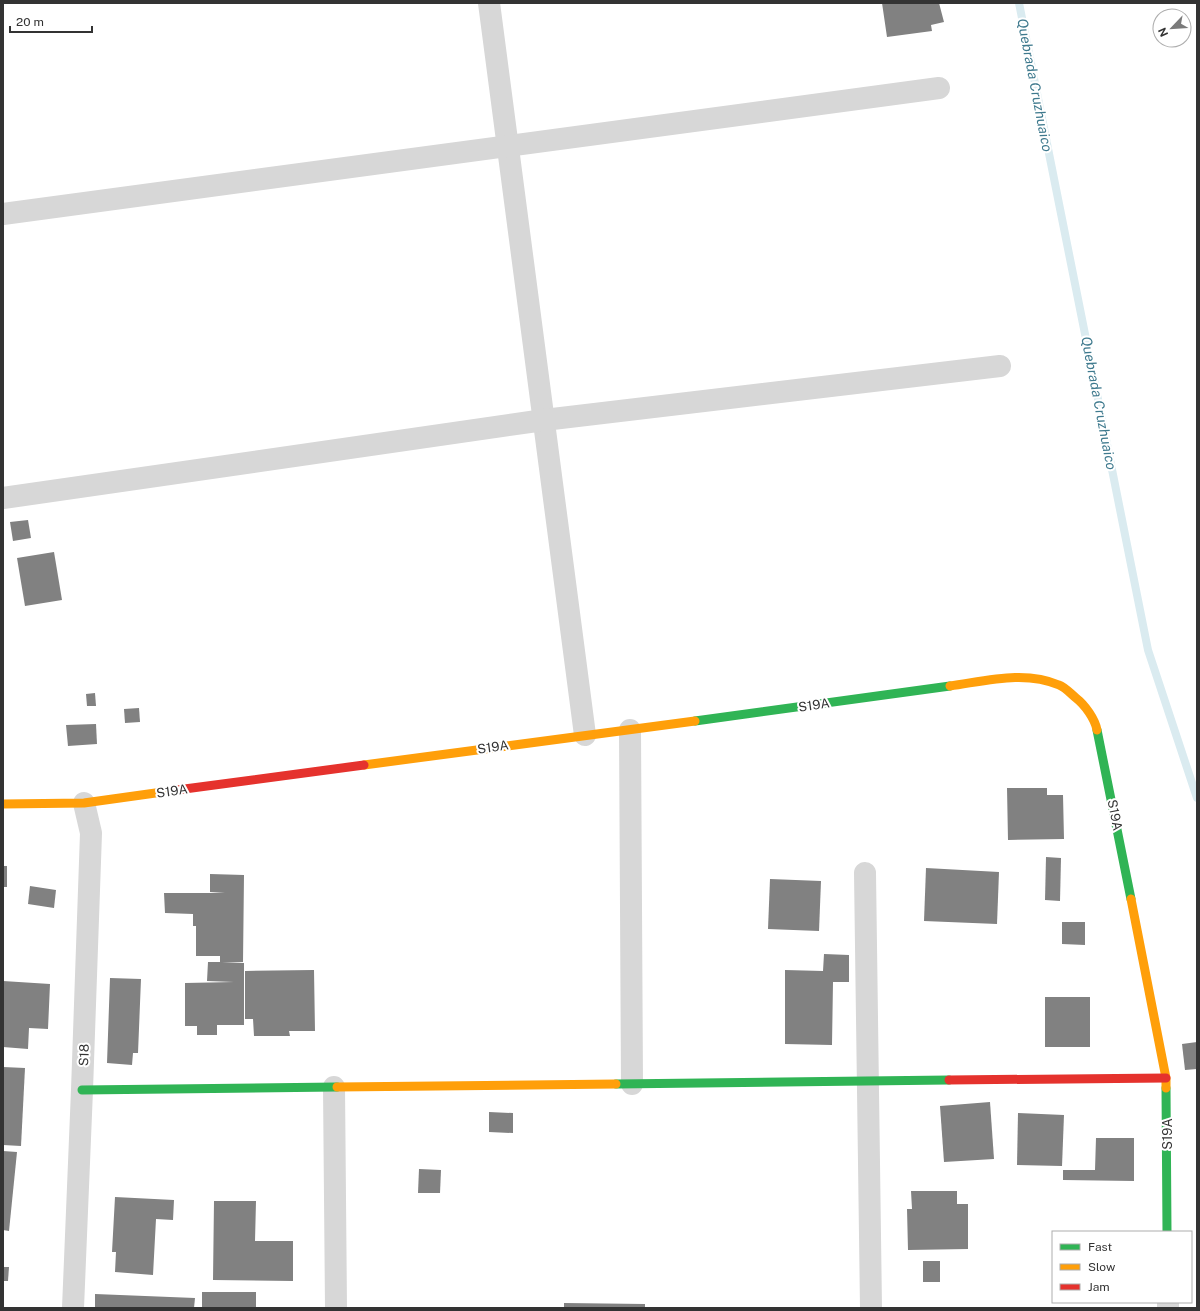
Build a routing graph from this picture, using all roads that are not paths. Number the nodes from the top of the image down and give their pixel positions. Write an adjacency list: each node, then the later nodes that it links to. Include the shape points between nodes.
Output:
1 (489, 3): 3 (street)
2 (939, 88): 3 (street)
3 (508, 146): 4 (street); 6 (street)
4 (3, 214)
5 (1000, 366): 6 (street)
6 (544, 420): 7 (street); 9 (street)
7 (3, 498)
8 (630, 730): 9 (street, S19A); 13 (street, S19A, via 1007,678 1034,677 1060,685 1082,702 1096,724); 15 (street)
9 (585, 735): 10 (street, S19A)
10 (84, 803): 11 (street, S19A); 17 (street, S18, via 91,832)
11 (3, 804)
12 (865, 873): 14 (street)
13 (1166, 1078): 14 (street); 18 (street, S19A)
14 (868, 1081): 15 (street); 21 (street)
15 (632, 1084): 16 (street)
16 (334, 1087): 17 (street); 20 (street)
17 (82, 1090): 19 (street, S18)
18 (1167, 1231)
19 (73, 1308)
20 (336, 1308)
21 (871, 1308)

